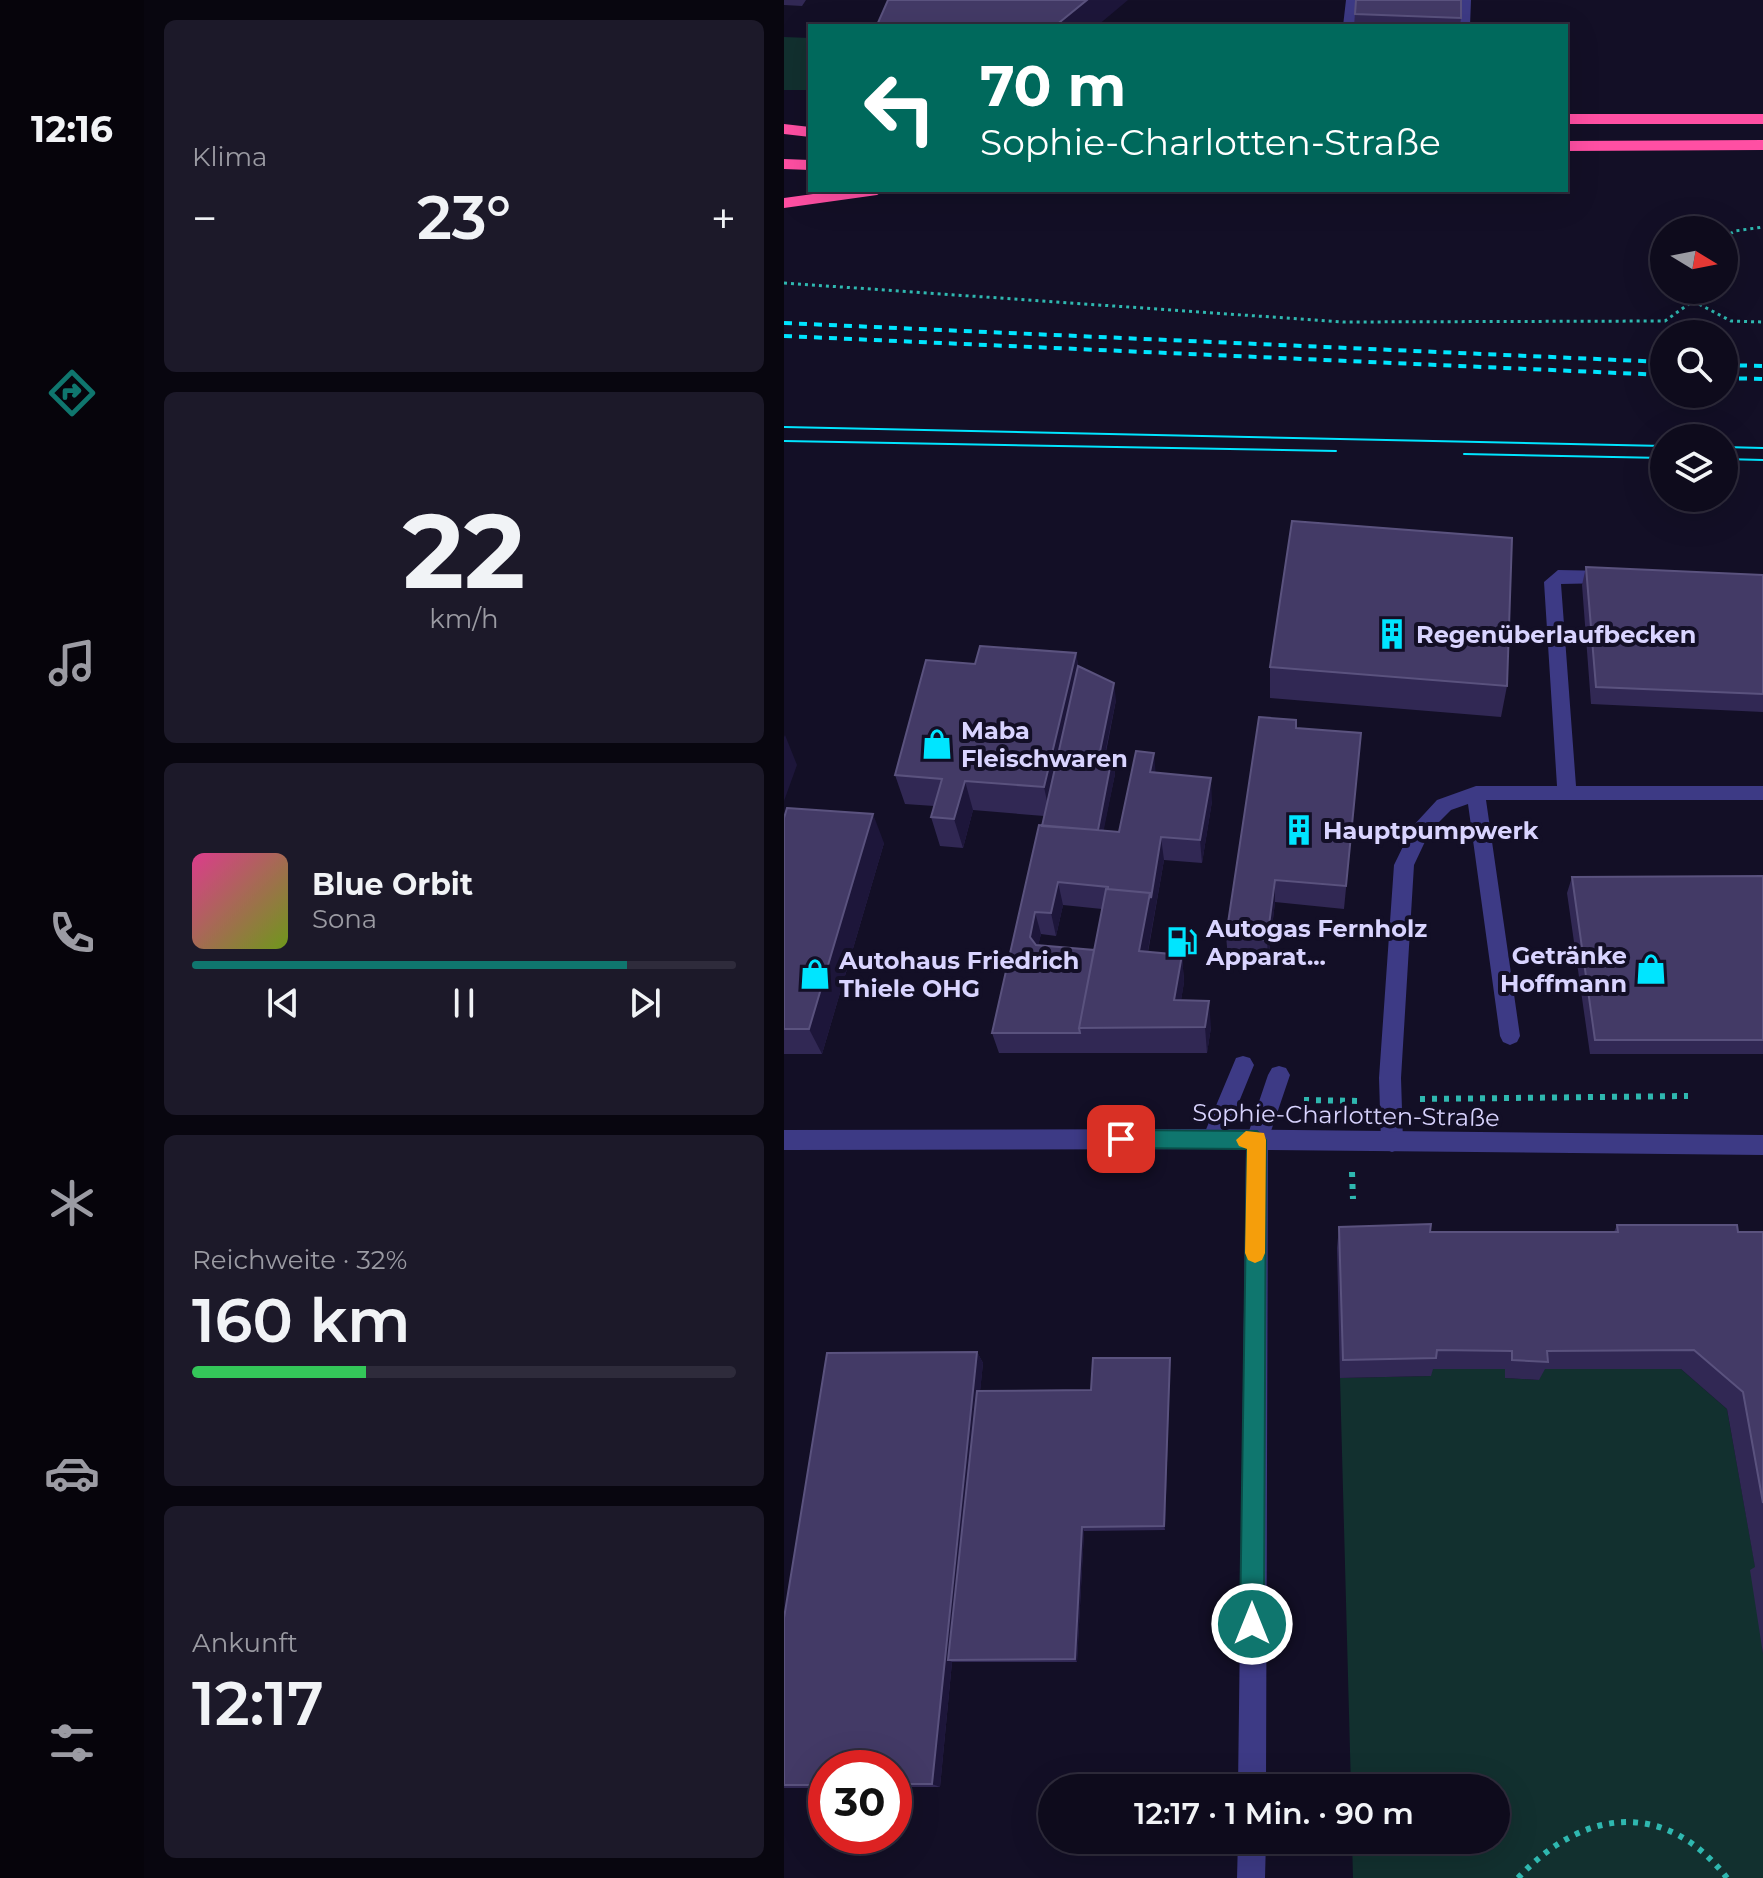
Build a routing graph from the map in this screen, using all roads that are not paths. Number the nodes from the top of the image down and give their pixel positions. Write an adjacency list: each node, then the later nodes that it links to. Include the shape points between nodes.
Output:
1 (1352, 0): 3 (street)
2 (1465, 0): 4 (street)
3 (1349, 24)
4 (1464, 24)
5 (1568, 119): 6 (highway)
6 (1763, 119)
7 (784, 129): 8 (highway)
8 (808, 132)
9 (808, 145): 11 (highway)
10 (1763, 145): 12 (highway)
11 (784, 146)
12 (1568, 146)
13 (784, 164): 14 (highway)
14 (808, 165)
15 (863, 192): 16 (highway)
16 (784, 203)
17 (1631, 578): 19 (street, via 1570,575 1552,582)
18 (1476, 793): 19 (street); 21 (street); 27 (street, via 1444,805 1423,826 1404,865 1390,1078)
19 (1567, 793): 20 (street)
20 (1763, 793)
21 (1510, 1036)
22 (1243, 1065): 24 (street)
23 (1279, 1075): 26 (street)
24 (1213, 1139): 25 (street, Sophie-Charlotten-Straße); 26 (street, Sophie-Charlotten-Straße)
25 (784, 1140)
26 (1257, 1140): 27 (street, Sophie-Charlotten-Straße); 29 (street)
27 (1392, 1142): 28 (street, Sophie-Charlotten-Straße)
28 (1763, 1145)
29 (1252, 1774)
30 (1252, 1854): 31 (street)
31 (1251, 1878)

